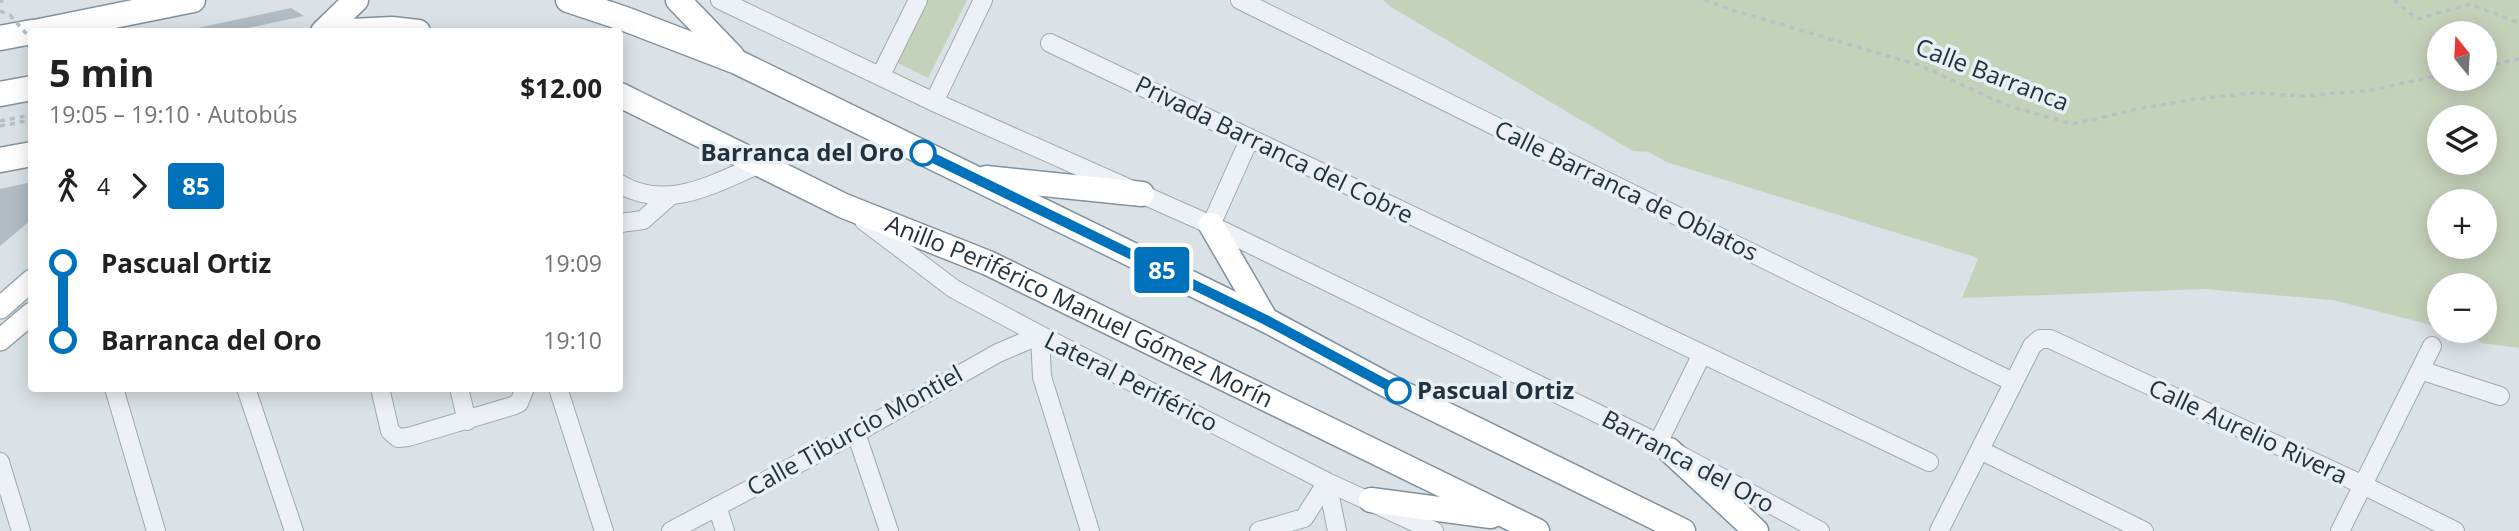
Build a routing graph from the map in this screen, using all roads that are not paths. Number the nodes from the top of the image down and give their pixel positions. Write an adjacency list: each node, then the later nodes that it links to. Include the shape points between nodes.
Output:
1 (193, 0): 10 (highway)
2 (356, 0): 11 (highway)
3 (568, 0): 15 (highway)
4 (607, 0): 15 (highway, via 681,31)
5 (678, 0): 15 (highway)
6 (720, 0): 16 (street, Barranca del Oro)
7 (918, 0): 16 (street)
8 (983, 0): 20 (street)
9 (1240, 0): 41 (street, Calle Barranca de Oblatos)
10 (53, 28)
11 (327, 28)
12 (28, 33): 13 (highway)
13 (0, 38)
14 (1050, 43): 21 (street, Privada Barranca del Cobre)
15 (737, 62): 25 (highway)
16 (881, 75): 20 (street, Barranca del Oro)
17 (28, 89): 18 (highway)
18 (0, 94)
19 (623, 96): 24 (highway, Anillo Periférico Manuel Gómez Morín)
20 (934, 102): 27 (street, Barranca del Oro)
21 (1250, 138): 31 (street); 39 (street, Privada Barranca del Cobre)
22 (28, 155): 23 (highway)
23 (0, 160)
24 (760, 164): 28 (street); 29 (highway, Anillo Periférico Manuel Gómez Morín)
25 (970, 176): 27 (highway); 35 (highway)
26 (623, 185): 28 (street, via 646,195)
27 (1142, 194): 31 (street, Barranca del Oro)
28 (670, 196): 30 (street, via 643,220)
29 (844, 206): 36 (street, Lateral Periférico, via 954,289); 59 (highway, Anillo Periférico Manuel Gómez Morín, via 988,263)
30 (623, 223)
31 (1212, 225): 35 (highway); 51 (street, Barranca del Oro)
32 (28, 284): 33 (main road)
33 (0, 308)
34 (28, 316): 37 (main road)
35 (1266, 320): 72 (highway, via 1398,391)
36 (1040, 335): 50 (street, Calle Tiburcio Montiel, via 998,353); 55 (street, Lateral Periférico); 67 (street, via 1042,377)
37 (0, 340)
38 (2432, 346): 40 (street)
39 (1702, 354): 51 (street); 54 (street, Privada Barranca del Cobre)
40 (2420, 370): 48 (street); 56 (street)
41 (2013, 382): 52 (street); 56 (street, Calle Aurelio Rivera, via 2032,346 2040,339 2050,339)
42 (115, 392): 61 (street)
43 (247, 392): 62 (street)
44 (381, 392): 49 (street, via 390,431 398,438)
45 (460, 392): 49 (street)
46 (523, 392): 49 (street, via 519,402)
47 (559, 392): 63 (street)
48 (2500, 397)
49 (467, 421)
50 (856, 433): 58 (street, Calle Tiburcio Montiel); 66 (street)
51 (1664, 447): 73 (highway); 74 (street, Barranca del Oro)
52 (1980, 450): 75 (street); 76 (street)
53 (0, 462): 60 (street)
54 (1929, 463)
55 (1327, 482): 57 (street, Lateral Periférico); 68 (street, via 1304,517); 69 (street)
56 (2363, 485): 77 (street); 78 (street, Calle Aurelio Rivera)
57 (1371, 500): 59 (highway); 70 (street, Lateral Periférico)
58 (717, 506): 64 (street, Calle Tiburcio Montiel); 65 (street)
59 (1513, 519): 71 (highway, Anillo Periférico Manuel Gómez Morín)
60 (21, 531)
61 (156, 531)
62 (294, 531)
63 (604, 531)
64 (671, 531)
65 (725, 531)
66 (889, 531)
67 (1090, 531)
68 (1259, 531)
69 (1337, 531)
70 (1434, 531)
71 (1537, 531)
72 (1683, 531)
73 (1755, 531)
74 (1820, 531)
75 (1939, 531)
76 (2144, 531)
77 (2340, 531)
78 (2455, 531)

